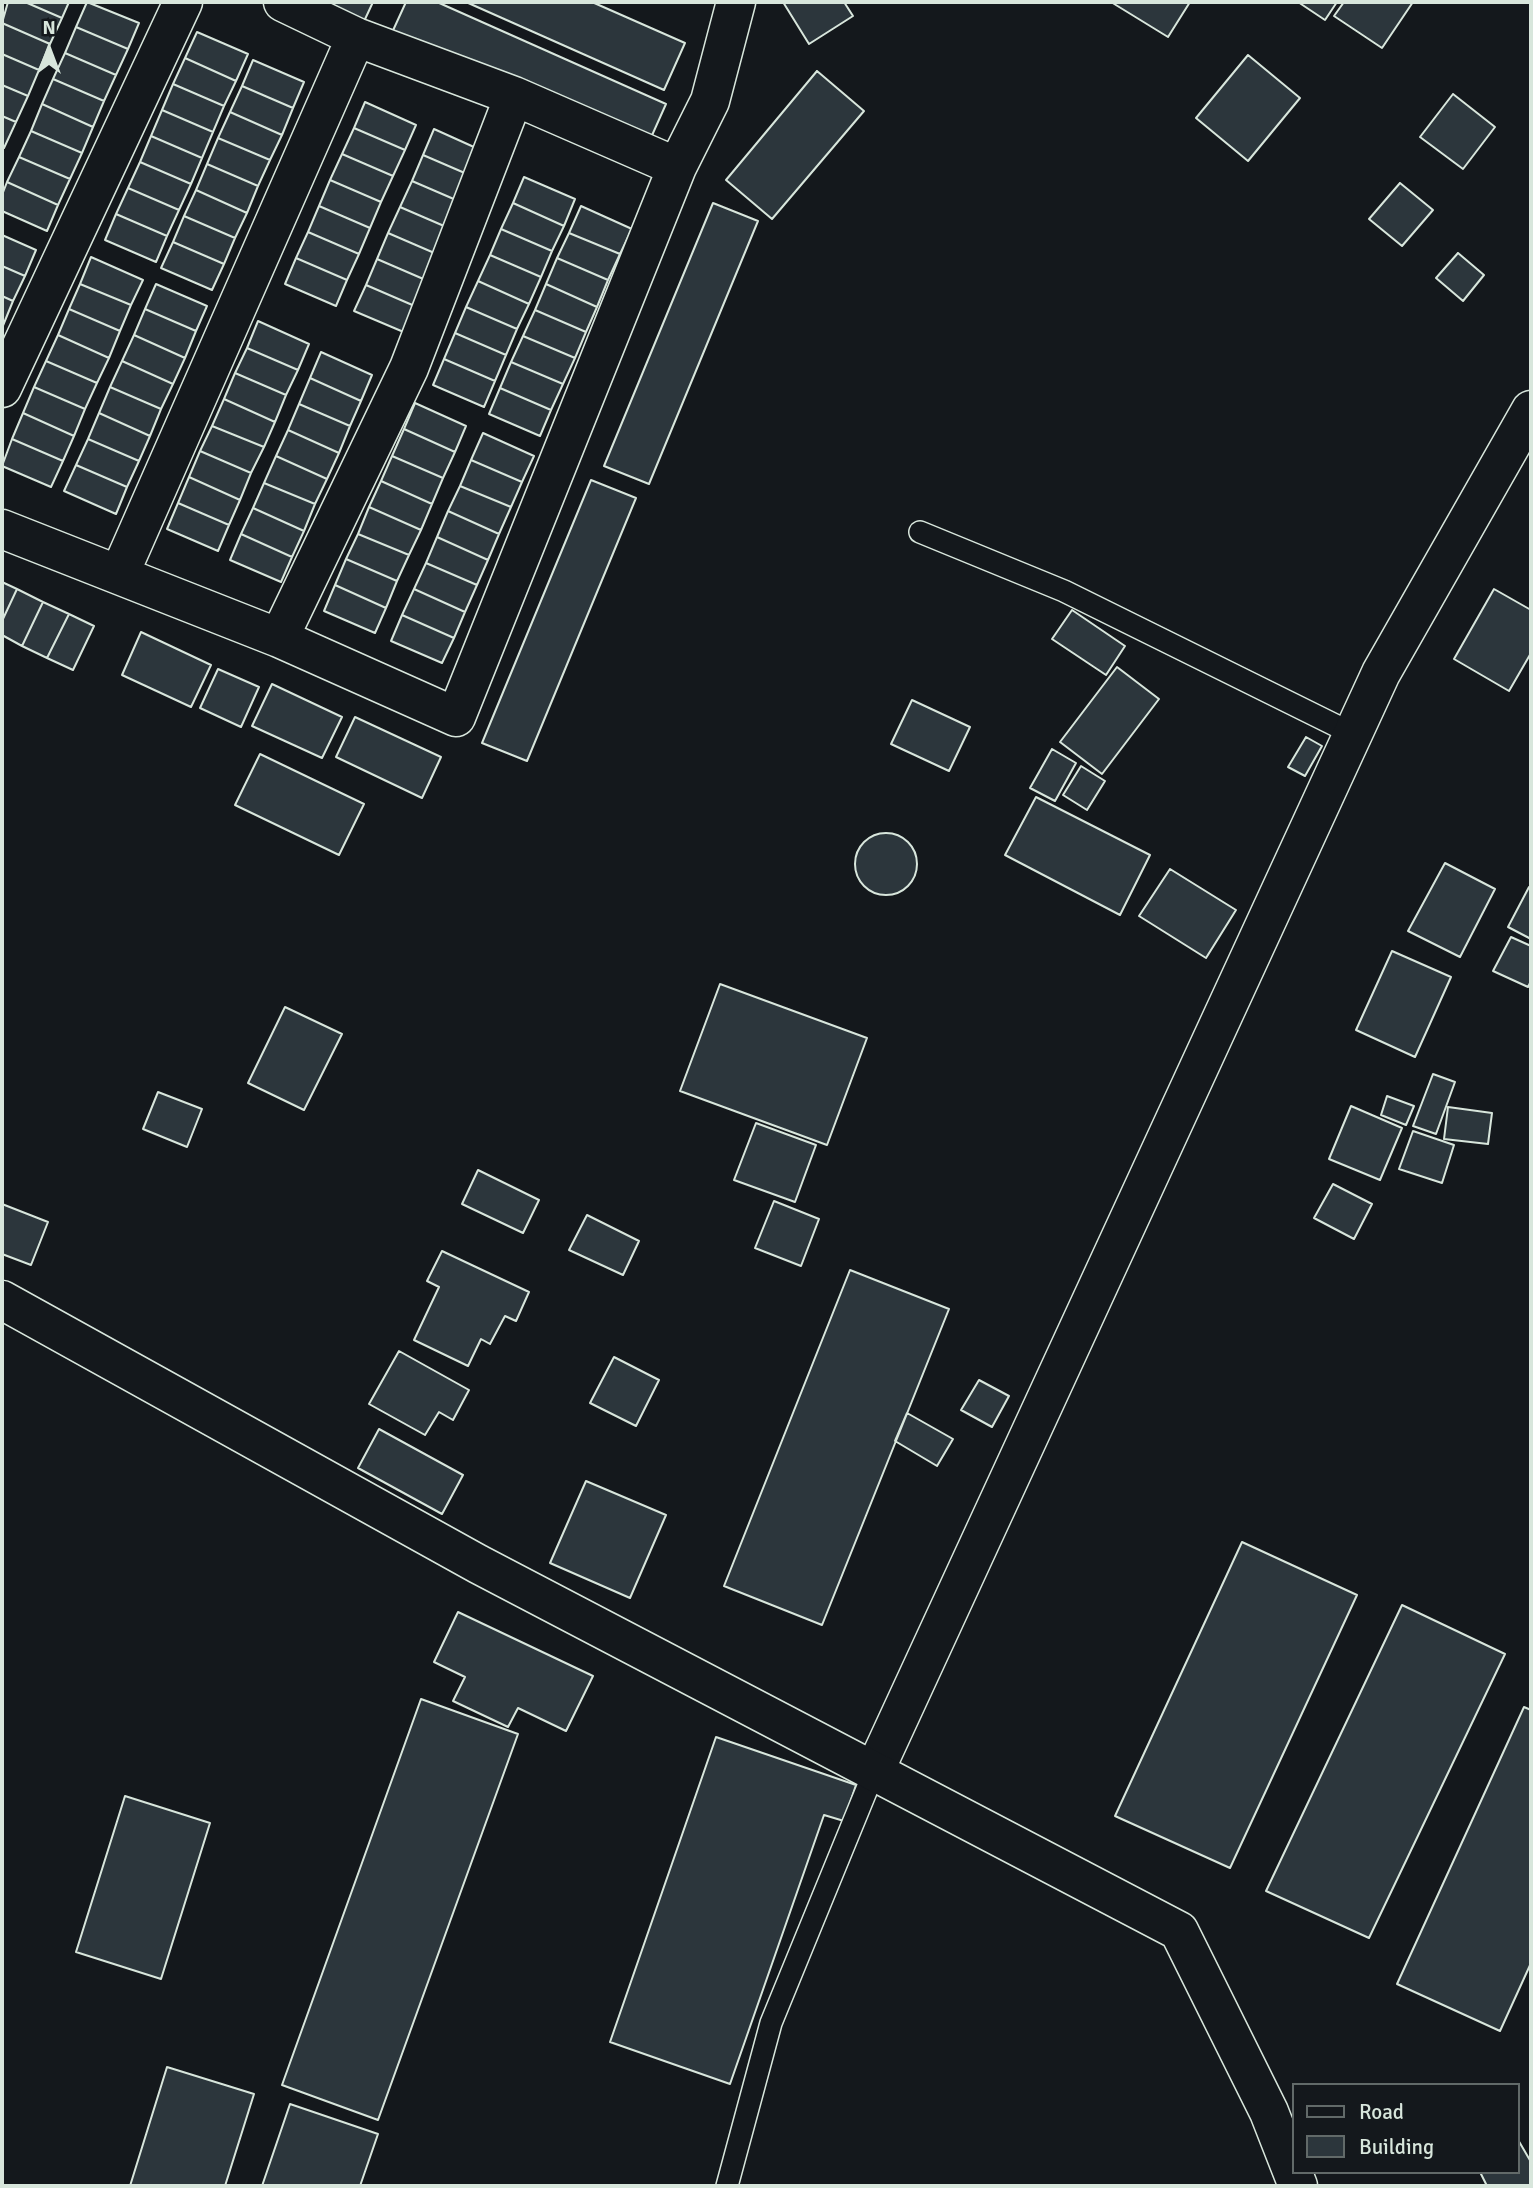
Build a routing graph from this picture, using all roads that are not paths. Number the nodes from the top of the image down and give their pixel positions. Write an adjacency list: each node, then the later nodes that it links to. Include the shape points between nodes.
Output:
1 (183, 2): 7 (street)
2 (283, 2): 4 (street)
3 (736, 2): 6 (street, via 710,101)
4 (356, 37): 5 (street); 11 (street)
5 (514, 96): 6 (street); 12 (street, via 408,368)
6 (677, 167): 12 (street, via 456,717)
7 (2, 388)
8 (1531, 410): 13 (street, via 1381,673)
9 (2, 529): 11 (street)
10 (920, 532): 13 (lane, via 1064,592)
11 (118, 575): 12 (street)
12 (279, 638)
13 (1353, 734): 15 (street)
14 (2, 1300): 15 (street, via 478,1564)
15 (874, 1772): 16 (street, via 1179,1931 1269,2112); 17 (lane, via 771,2023)
16 (1292, 2173)
17 (727, 2186)

